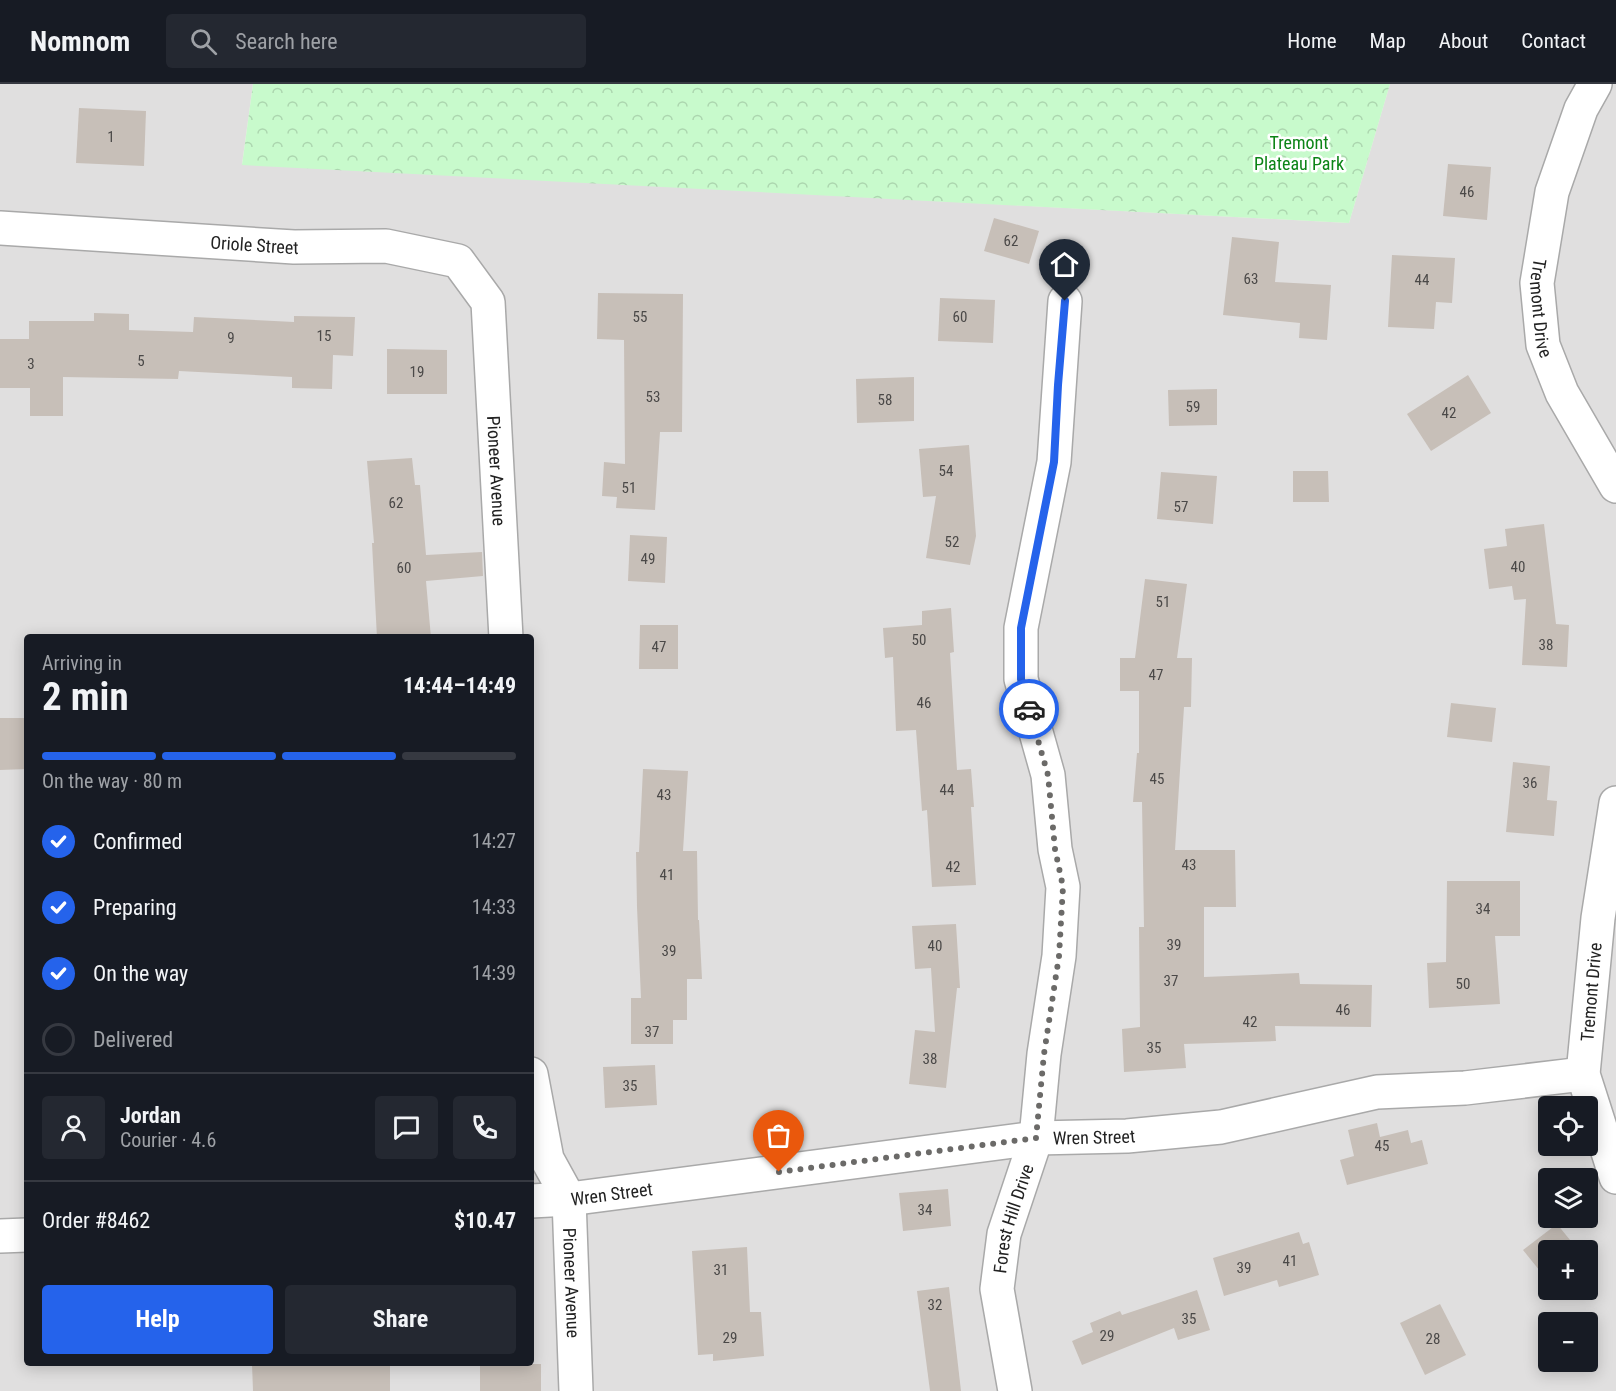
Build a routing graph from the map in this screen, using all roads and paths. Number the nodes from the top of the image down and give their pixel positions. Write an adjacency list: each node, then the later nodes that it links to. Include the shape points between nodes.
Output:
1 (1594, 84): 5 (street, Tremont Drive, via 1581,109 1552,192 1537,284 1543,345 1562,393)
2 (0, 228): 4 (street, Oriole Street, via 294,247 386,246 458,261)
3 (1065, 301): 10 (street, Forest Hill Drive, via 1054,462 1021,628 1021,679 1048,775 1063,887 1059,956)
4 (488, 302): 6 (street, Pioneer Avenue)
5 (1616, 486)
6 (506, 634)
7 (1616, 803): 8 (street, Tremont Drive, via 1598,918)
8 (1583, 1074): 10 (street, Wren Street, via 1465,1088 1377,1092 1221,1127 1127,1136); 11 (street, Tremont Drive)
9 (534, 1090): 12 (street, Pioneer Avenue, via 547,1160)
10 (1036, 1138): 12 (street, Wren Street); 17 (street, Forest Hill Drive, via 1004,1234 997,1289)
11 (1616, 1177)
12 (569, 1199): 13 (street, Wren Street); 16 (street, Pioneer Avenue)
13 (534, 1202)
14 (24, 1235): 15 (street)
15 (0, 1236)
16 (576, 1391)
17 (1015, 1391)

